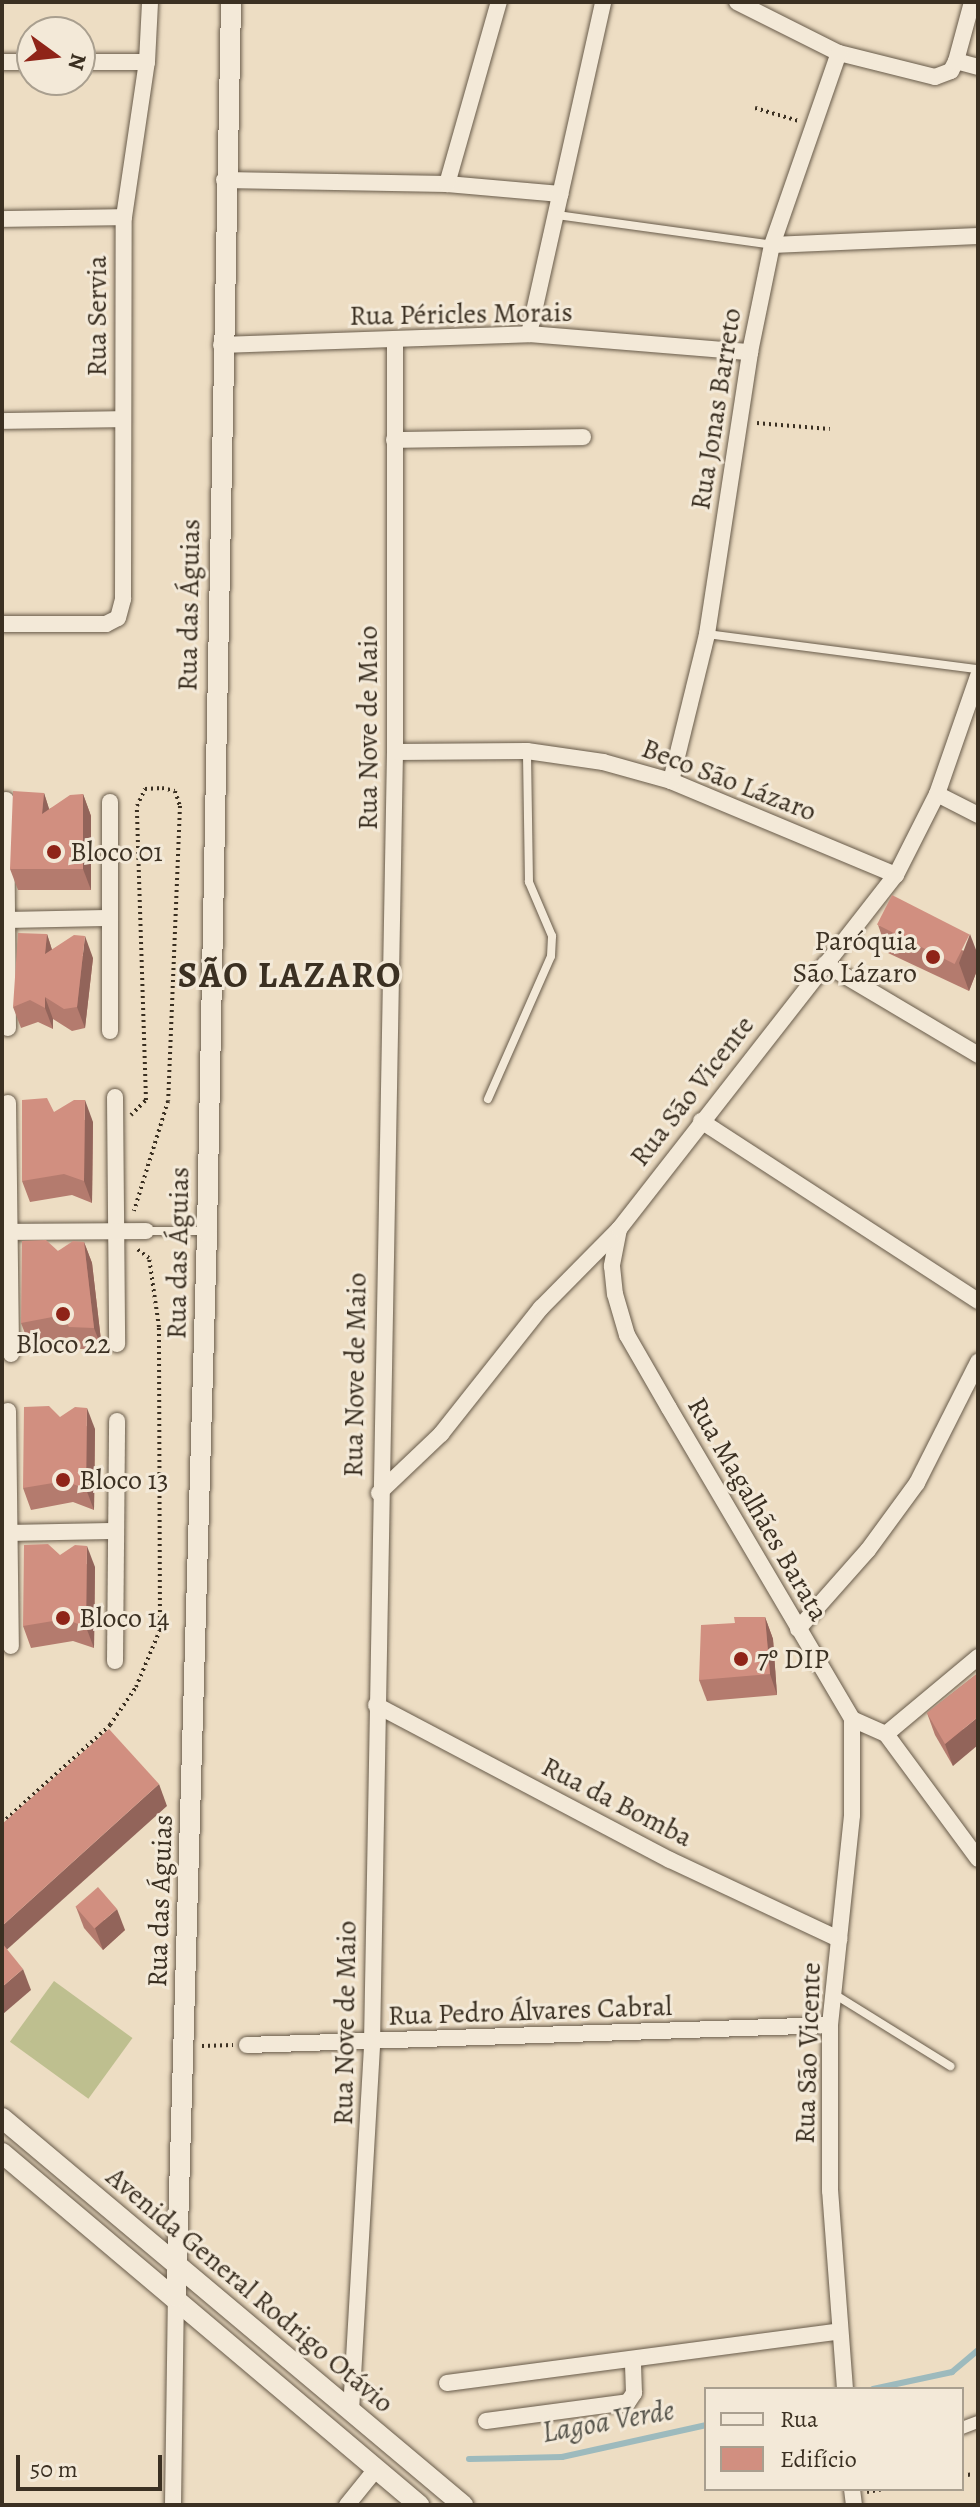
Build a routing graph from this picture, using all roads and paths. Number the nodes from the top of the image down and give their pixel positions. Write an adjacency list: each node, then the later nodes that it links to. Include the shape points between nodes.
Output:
1 (150, 2): 10 (street, Rua Servia)
2 (231, 2): 14 (street, Rua das Águias)
3 (499, 2): 15 (street)
4 (603, 2): 16 (street)
5 (972, 2): 8 (street)
6 (747, 4): 7 (street)
7 (839, 53): 8 (street, via 935,77 951,71); 13 (street, Rua Jonas Barreto)
8 (956, 61): 11 (street)
9 (96, 62): 10 (street)
10 (147, 62): 18 (street, Rua Servia)
11 (978, 67)
12 (755, 108): 13 (path)
13 (812, 125): 21 (street, Rua Jonas Barreto)
14 (224, 180): 15 (street); 24 (street, Rua das Águias)
15 (447, 184): 16 (street)
16 (561, 194): 17 (street)
17 (557, 215): 21 (lane); 22 (street)
18 (124, 217): 19 (street); 26 (street, Rua Servia)
19 (2, 219)
20 (978, 236): 21 (street)
21 (772, 245): 25 (street, Rua Jonas Barreto)
22 (529, 334): 23 (street, Rua Péricles Morais); 25 (street, Rua Péricles Morais)
23 (395, 340): 24 (street, Rua Péricles Morais); 31 (street, Rua Nove de Maio)
24 (221, 345): 57 (street, Rua das Águias)
25 (750, 352): 28 (street, Rua Jonas Barreto)
26 (123, 419): 27 (street); 32 (street, Rua Servia, via 123,599 118,618 106,624)
27 (2, 421)
28 (739, 422): 29 (path); 33 (street, Rua Jonas Barreto)
29 (830, 429)
30 (583, 437): 31 (street)
31 (394, 440): 37 (street, Rua Nove de Maio)
32 (2, 624)
33 (707, 634): 34 (lane); 38 (street, Rua Jonas Barreto)
34 (978, 669)
35 (978, 676): 39 (street, Rua São Vicente)
36 (527, 751): 37 (street, Beco São Lázaro); 38 (street, Beco São Lázaro, via 603,762); 51 (lane, via 529,882 550,928 551,956)
37 (395, 752): 65 (street, Rua Nove de Maio)
38 (671, 781): 43 (street, Beco São Lázaro)
39 (937, 794): 42 (street); 43 (street, Rua São Vicente)
40 (6, 800): 45 (street)
41 (110, 802): 44 (street)
42 (978, 815)
43 (896, 875): 46 (street, Rua São Vicente)
44 (110, 918): 45 (street); 48 (street)
45 (5, 920): 47 (street)
46 (825, 964): 49 (street); 53 (street, Rua São Vicente)
47 (8, 1028)
48 (110, 1031)
49 (978, 1055)
50 (115, 1097): 55 (street)
51 (488, 1099)
52 (8, 1103): 58 (street)
53 (701, 1121): 54 (street, Rua São Vicente); 59 (street)
54 (619, 1229): 65 (street, Rua São Vicente, via 541,1308 441,1434); 68 (street, Rua Magalhães Barata, via 612,1266 627,1335)
55 (115, 1231): 56 (street); 58 (street); 60 (street)
56 (146, 1231): 57 (lane)
57 (207, 1231): 81 (street, Rua das Águias)
58 (6, 1232): 61 (street)
59 (978, 1301)
60 (117, 1344)
61 (11, 1354)
62 (978, 1362): 68 (street, via 917,1483 868,1550)
63 (8, 1411): 67 (street)
64 (117, 1421): 66 (street)
65 (379, 1493): 72 (street, Rua Nove de Maio)
66 (116, 1531): 67 (street); 71 (street)
67 (6, 1533): 69 (street)
68 (798, 1629): 73 (street, Rua Magalhães Barata)
69 (11, 1646)
70 (978, 1657): 74 (street)
71 (115, 1661)
72 (376, 1705): 76 (street, Rua da Bomba, via 670,1860); 79 (street, Rua Nove de Maio)
73 (852, 1719): 74 (street); 76 (street, Rua São Vicente, via 852,1815)
74 (886, 1734): 75 (street)
75 (978, 1859)
76 (839, 1939): 77 (street, Rua São Vicente)
77 (834, 1994): 78 (street, Rua São Vicente); 82 (lane)
78 (830, 2025): 79 (street, Rua Pedro Álvares Cabral); 87 (street, Rua São Vicente)
79 (372, 2044): 80 (street, Rua Pedro Álvares Cabral); 91 (street, Rua Nove de Maio)
80 (247, 2045): 81 (path)
81 (183, 2046): 85 (street, Rua das Águias)
82 (950, 2066)
83 (3, 2121): 85 (street, Avenida General Rodrigo Otávio)
84 (2, 2153): 86 (street, Avenida General Rodrigo Otávio)
85 (179, 2267): 86 (street, Rua das Águias); 91 (street, Avenida General Rodrigo Otávio)
86 (176, 2297): 93 (street, Avenida General Rodrigo Otávio); 96 (street, Rua das Águias)
87 (837, 2332): 88 (street); 90 (street, Rua São Vicente)
88 (633, 2360): 89 (street); 92 (street, via 634,2393 628,2402)
89 (447, 2383)
90 (844, 2387)
91 (351, 2411): 99 (street, Avenida General Rodrigo Otávio)
92 (486, 2421)
93 (376, 2469): 97 (street); 98 (street, Avenida General Rodrigo Otávio)
94 (973, 2474): 95 (path)
95 (964, 2476)
96 (173, 2505)
97 (347, 2505)
98 (419, 2505)
99 (463, 2505)

